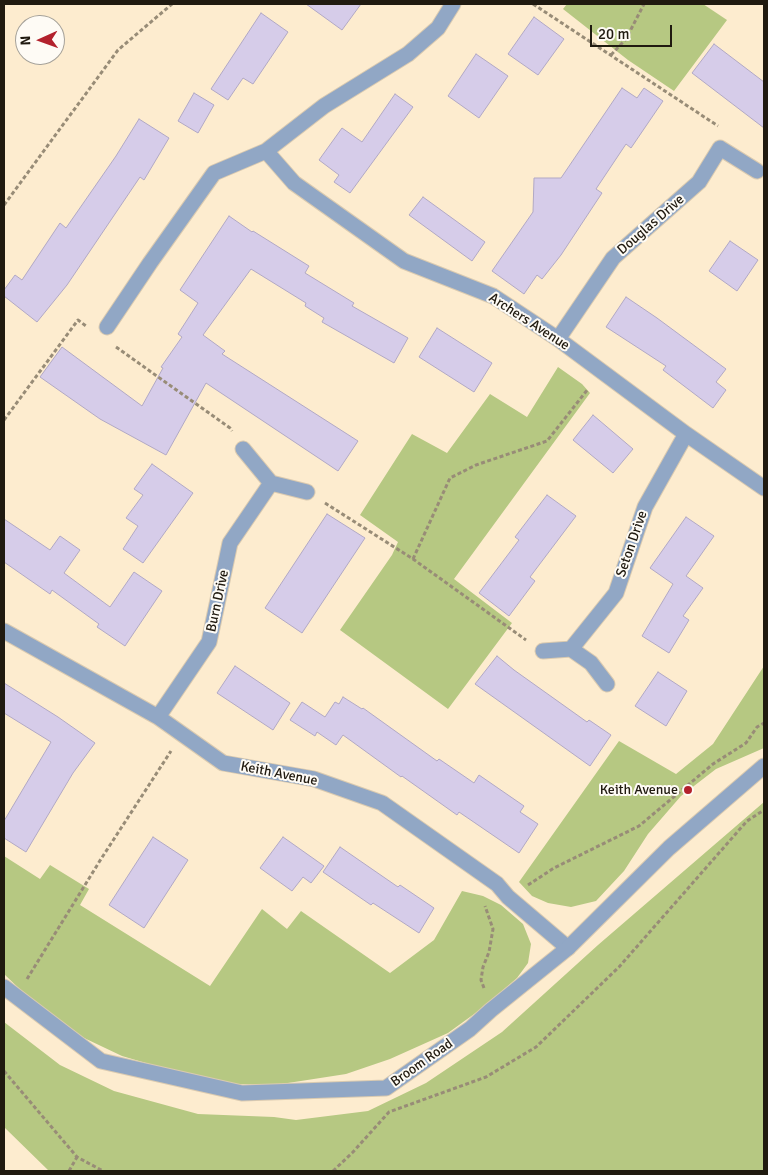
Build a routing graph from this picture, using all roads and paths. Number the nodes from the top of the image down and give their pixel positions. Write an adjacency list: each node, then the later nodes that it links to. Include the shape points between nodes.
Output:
1 (172, 4): 9 (path, via 118,50)
2 (453, 4): 7 (street, via 438,28 408,54 324,106)
3 (533, 4): 5 (path)
4 (644, 4): 5 (path, via 626,39)
5 (611, 55): 6 (path)
6 (724, 130)
7 (266, 150): 10 (street, via 214,173); 11 (street, Archers Avenue, via 294,183 404,261 493,296)
8 (757, 171): 11 (street, Douglas Drive, via 720,148 699,182 612,258)
9 (4, 205)
10 (103, 333): 13 (path, via 78,320); 15 (path, via 230,428)
11 (558, 339): 12 (street, Archers Avenue)
12 (602, 371): 14 (street, Archers Avenue); 19 (path, via 547,441 476,465 450,478)
13 (4, 420)
14 (686, 434): 17 (street, Archers Avenue); 21 (street, Seton Drive, via 645,507 616,593)
15 (243, 449): 16 (street)
16 (271, 483): 18 (street); 24 (street, Burn Drive, via 230,544 209,642)
17 (764, 488)
18 (307, 492): 19 (path)
19 (413, 559): 22 (path)
20 (4, 631): 24 (street, Keith Avenue)
21 (571, 649): 22 (street); 23 (street, via 591,663)
22 (543, 651)
23 (607, 684)
24 (158, 717): 26 (street, Keith Avenue)
25 (764, 723): 29 (path, via 746,742 713,764 639,826 554,868)
26 (182, 734): 29 (street, Keith Avenue, via 223,763 314,779 382,803 497,884); 33 (path)
27 (764, 766): 31 (street, Broom Road, via 669,848)
28 (764, 810): 39 (path, via 747,821 619,967 536,1047 486,1077 389,1112)
29 (508, 897): 31 (street, Keith Avenue)
30 (482, 900): 34 (path, via 493,928 481,980)
31 (568, 948): 34 (street, Broom Road)
32 (4, 987): 33 (street, Broom Road)
33 (16, 996): 34 (street, Broom Road, via 101,1061 242,1093 386,1088 470,1029)
34 (491, 1010)
35 (4, 1071): 36 (path)
36 (76, 1157): 37 (path); 38 (path)
37 (69, 1171)
38 (103, 1171)
39 (333, 1171)

